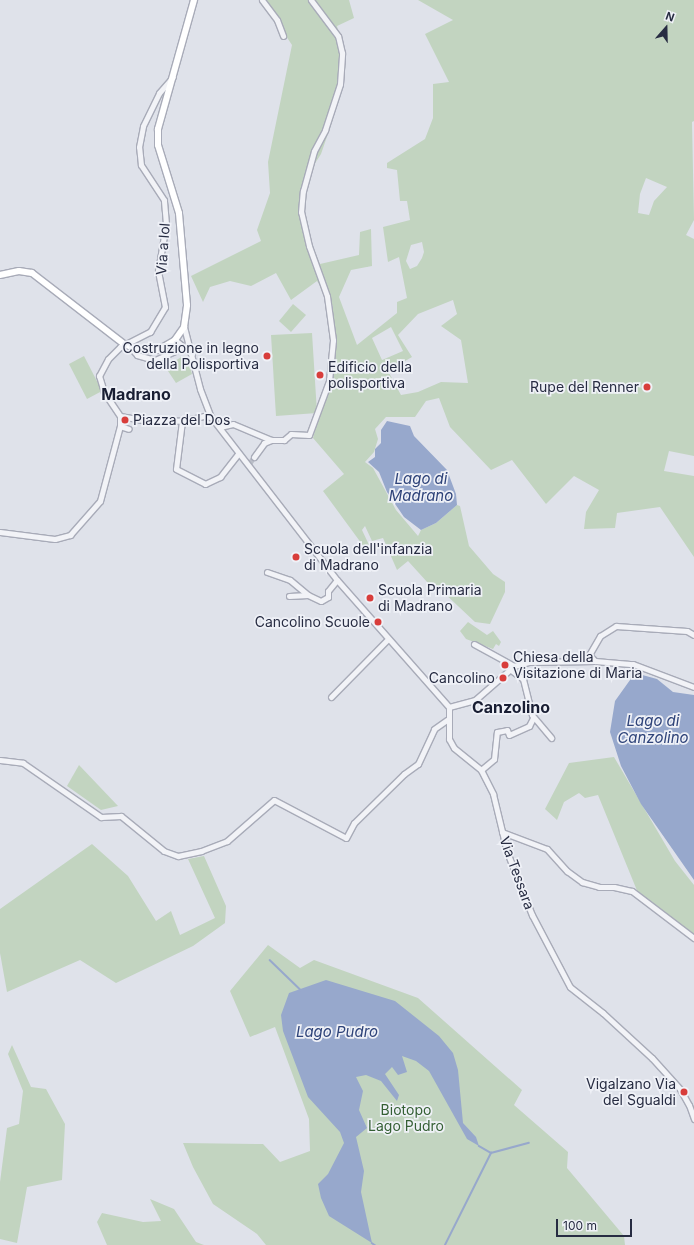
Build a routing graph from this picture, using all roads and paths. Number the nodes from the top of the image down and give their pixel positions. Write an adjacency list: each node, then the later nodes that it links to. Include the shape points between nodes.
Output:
1 (194, 0): 5 (main road)
2 (262, 0): 4 (street, via 277,20)
3 (311, 0): 18 (street, via 338,36 342,53 338,91 326,130 314,151 303,191 301,212 309,246 327,296 333,340 329,381 309,435 291,434 284,440)
4 (283, 36)
5 (173, 77): 7 (main road, via 158,129 158,145 179,213 187,304); 9 (street, Via a Iol, via 159,93 143,126 139,147 141,165 164,200 166,224 158,271 165,307 150,332)
6 (0, 275): 9 (main road, via 19,271 32,273)
7 (184, 327): 8 (main road); 11 (street)
8 (175, 340): 9 (main road, via 164,348 151,351); 10 (street)
9 (126, 345): 10 (street, via 137,355 155,360); 12 (street, via 108,359 99,376 104,392)
10 (182, 348): 11 (street)
11 (192, 354): 13 (street, via 200,389)
12 (120, 416): 14 (street); 15 (street)
13 (212, 417): 14 (street, via 204,416); 16 (street)
14 (182, 421): 19 (street, via 176,469 206,484 220,477)
15 (120, 426): 17 (street); 21 (street, via 100,501 70,535 55,539)
16 (220, 427): 18 (street, via 234,424); 19 (street)
17 (129, 428)
18 (271, 440): 20 (street, via 259,448)
19 (238, 454): 23 (street, via 278,500)
20 (254, 457)
21 (0, 532)
22 (267, 572): 24 (street, via 290,580)
23 (337, 580): 24 (street, via 324,600); 27 (street)
24 (308, 595): 25 (street)
25 (289, 596)
26 (694, 634): 29 (street, via 687,631 616,626 603,632 589,655)
27 (388, 640): 32 (street); 33 (street)
28 (474, 644): 30 (street)
29 (595, 661): 30 (street, via 529,662); 31 (street, via 645,667)
30 (513, 668): 33 (street, via 475,700); 34 (street, via 523,679)
31 (694, 687)
32 (331, 697)
33 (449, 707): 35 (street, Via Tessara)
34 (533, 718): 36 (street); 38 (street, via 529,726 509,734 507,730 497,732 494,759)
35 (447, 720): 37 (street, via 434,729 418,764 404,774 354,823 346,838 274,800 227,840 201,851 178,856 164,851 121,816 101,817 23,763); 38 (street, Via Tessara, via 449,739 454,748)
36 (551, 738)
37 (0, 760)
38 (481, 770): 39 (street, Via Tessara, via 493,794)
39 (502, 832): 40 (street, via 547,849 567,871 582,882 632,891); 41 (street, Via Tessara, via 507,852 532,914 570,987 603,1012 652,1058 680,1089)
40 (694, 938)
41 (690, 1105): 42 (street); 43 (street)
42 (694, 1109)
43 (694, 1119)

